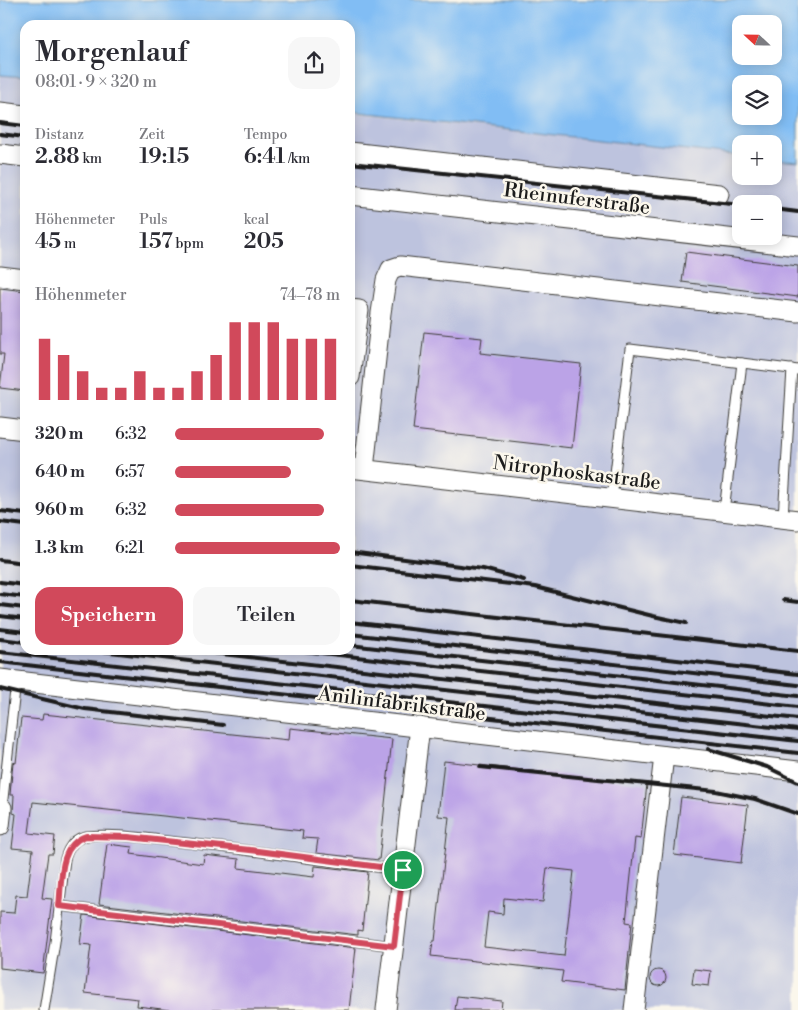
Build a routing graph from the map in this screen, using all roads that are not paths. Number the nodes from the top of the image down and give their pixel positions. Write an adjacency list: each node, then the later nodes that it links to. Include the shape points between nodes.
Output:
1 (0, 112): 2 (street)
2 (20, 114)
3 (355, 153): 6 (street)
4 (0, 154): 5 (street)
5 (20, 156)
6 (719, 194)
7 (355, 195): 8 (street, Rheinuferstraße)
8 (798, 246)
9 (0, 276): 10 (street)
10 (20, 278)
11 (355, 310): 13 (street)
12 (798, 312): 13 (street, via 400,266 391,269 386,280)
13 (381, 313): 18 (street)
14 (742, 363): 15 (lane); 19 (lane, via 630,349); 20 (lane)
15 (795, 370): 21 (lane)
16 (0, 427): 17 (street)
17 (20, 429)
18 (357, 469): 19 (street, Nitrophoskastraße)
19 (612, 498): 20 (street, Nitrophoskastraße)
20 (724, 511): 21 (street, Nitrophoskastraße)
21 (790, 519)
22 (8, 680): 23 (street, Anilinfabrikstraße); 26 (lane)
23 (420, 728): 24 (street, Anilinfabrikstraße); 27 (street)
24 (664, 756): 25 (street, Anilinfabrikstraße); 32 (street)
25 (798, 771)
26 (1, 814)
27 (403, 870): 28 (lane, via 231,848 86,836 74,842 67,853); 29 (street)
28 (59, 906): 29 (lane); 30 (lane)
29 (394, 946): 31 (street)
30 (44, 1010)
31 (386, 1010)
32 (634, 1010)

